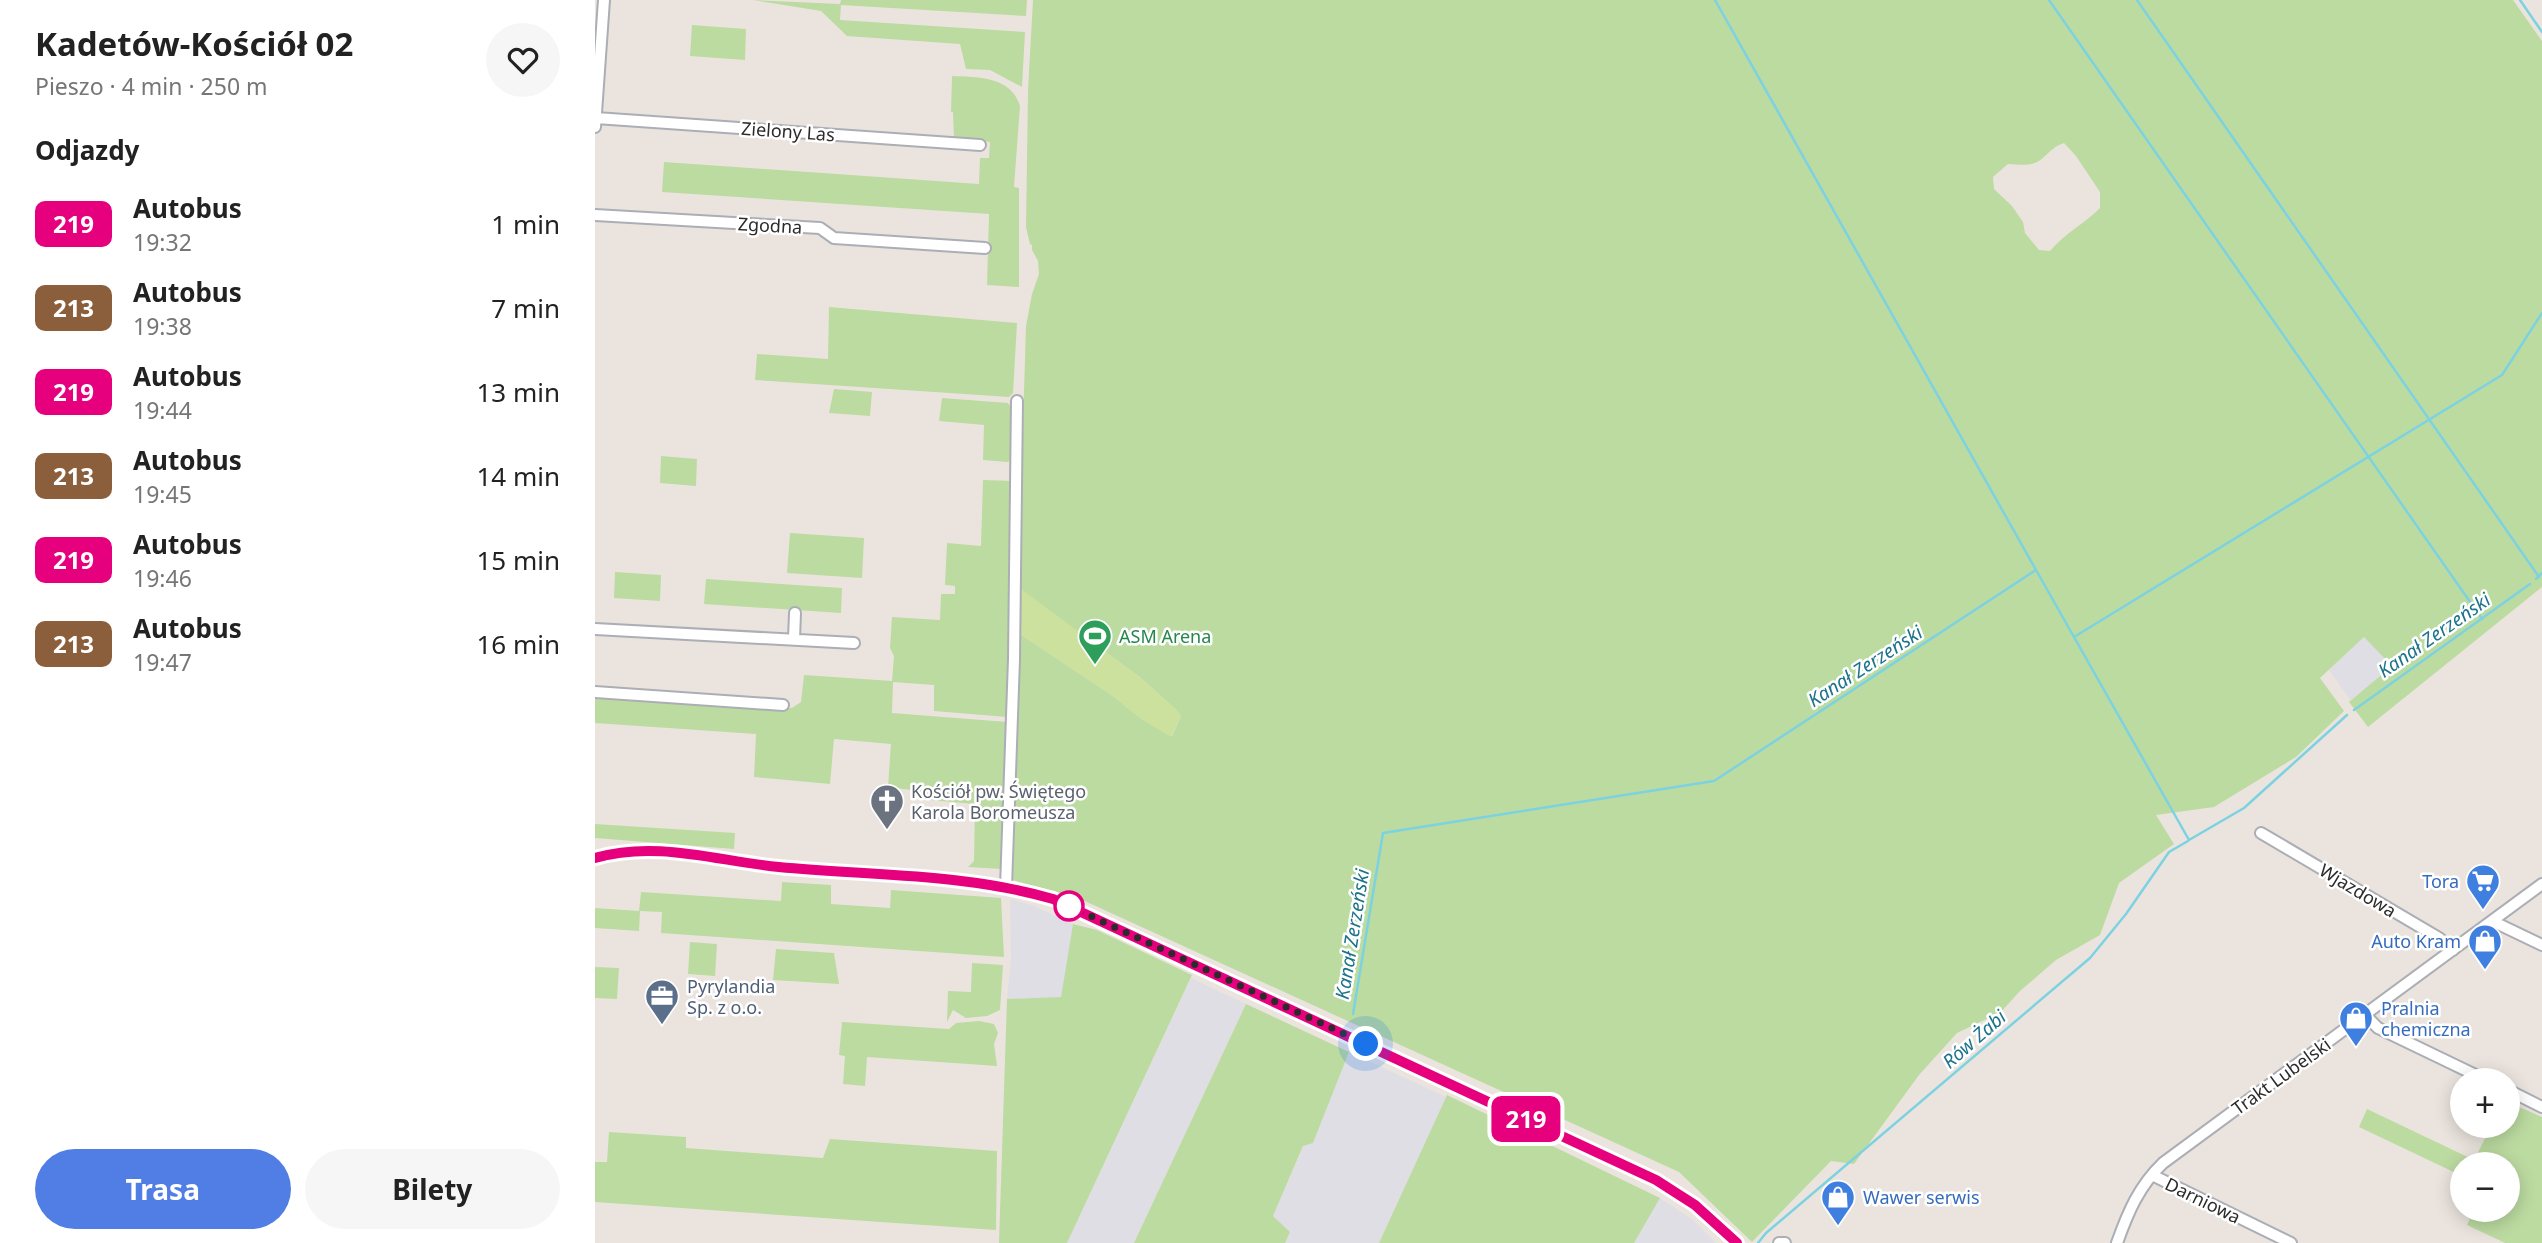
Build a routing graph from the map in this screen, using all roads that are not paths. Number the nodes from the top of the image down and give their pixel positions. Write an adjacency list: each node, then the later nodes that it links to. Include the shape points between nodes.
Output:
1 (604, 0): 2 (street)
2 (596, 118): 3 (street); 4 (street, Zielony Las)
3 (595, 127)
4 (980, 145)
5 (595, 215): 6 (street, Zgodna, via 820,228 834,238)
6 (985, 248)
7 (1017, 401): 17 (street)
8 (795, 613): 10 (street)
9 (595, 629): 10 (street)
10 (794, 639): 11 (street)
11 (854, 643)
12 (595, 692): 13 (street)
13 (783, 705)
14 (2261, 833): 20 (street, Wjazdowa)
15 (595, 858): 17 (street, via 651,850 778,867)
16 (2542, 884): 18 (street, Trakt Lubelski)
17 (1006, 887): 26 (street, via 1071,906 1656,1180 1695,1205)
18 (2492, 921): 19 (street); 20 (street, Trakt Lubelski)
19 (2542, 945)
20 (2453, 950): 21 (street, Trakt Lubelski)
21 (2365, 1015): 22 (street, via 2378,1028); 25 (street, Trakt Lubelski)
22 (2461, 1068)
23 (2520, 1096): 24 (street)
24 (2542, 1107)
25 (2152, 1175): 29 (street, Trakt Lubelski, via 2132,1204); 30 (street, Darniowa)
26 (1737, 1243)
27 (1779, 1243): 28 (street)
28 (1785, 1243)
29 (2117, 1243)
30 (2291, 1243)

